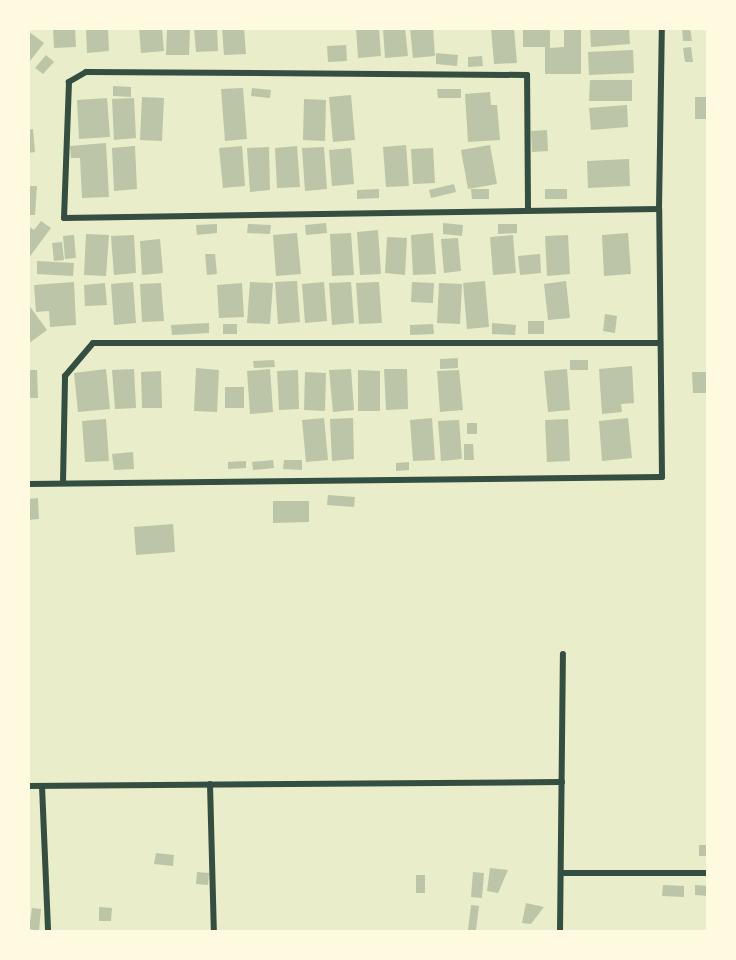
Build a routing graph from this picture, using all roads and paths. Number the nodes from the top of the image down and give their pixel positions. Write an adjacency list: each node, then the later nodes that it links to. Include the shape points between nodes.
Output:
1 (662, 28): 3 (street)
2 (528, 209): 2 (street, via 64,218 69,82 86,72 527,75); 3 (street)
3 (659, 209): 4 (street)
4 (660, 343): 5 (street, via 93,343 65,376); 5 (street, via 662,477)
5 (63, 483): 6 (street)
6 (28, 484)
7 (563, 654): 8 (street)
8 (562, 782): 9 (street); 12 (street)
9 (210, 784): 11 (street); 15 (street)
10 (28, 786): 11 (street)
11 (42, 786): 14 (street)
12 (561, 873): 13 (street); 16 (street)
13 (708, 873)
14 (48, 932)
15 (214, 932)
16 (560, 932)

